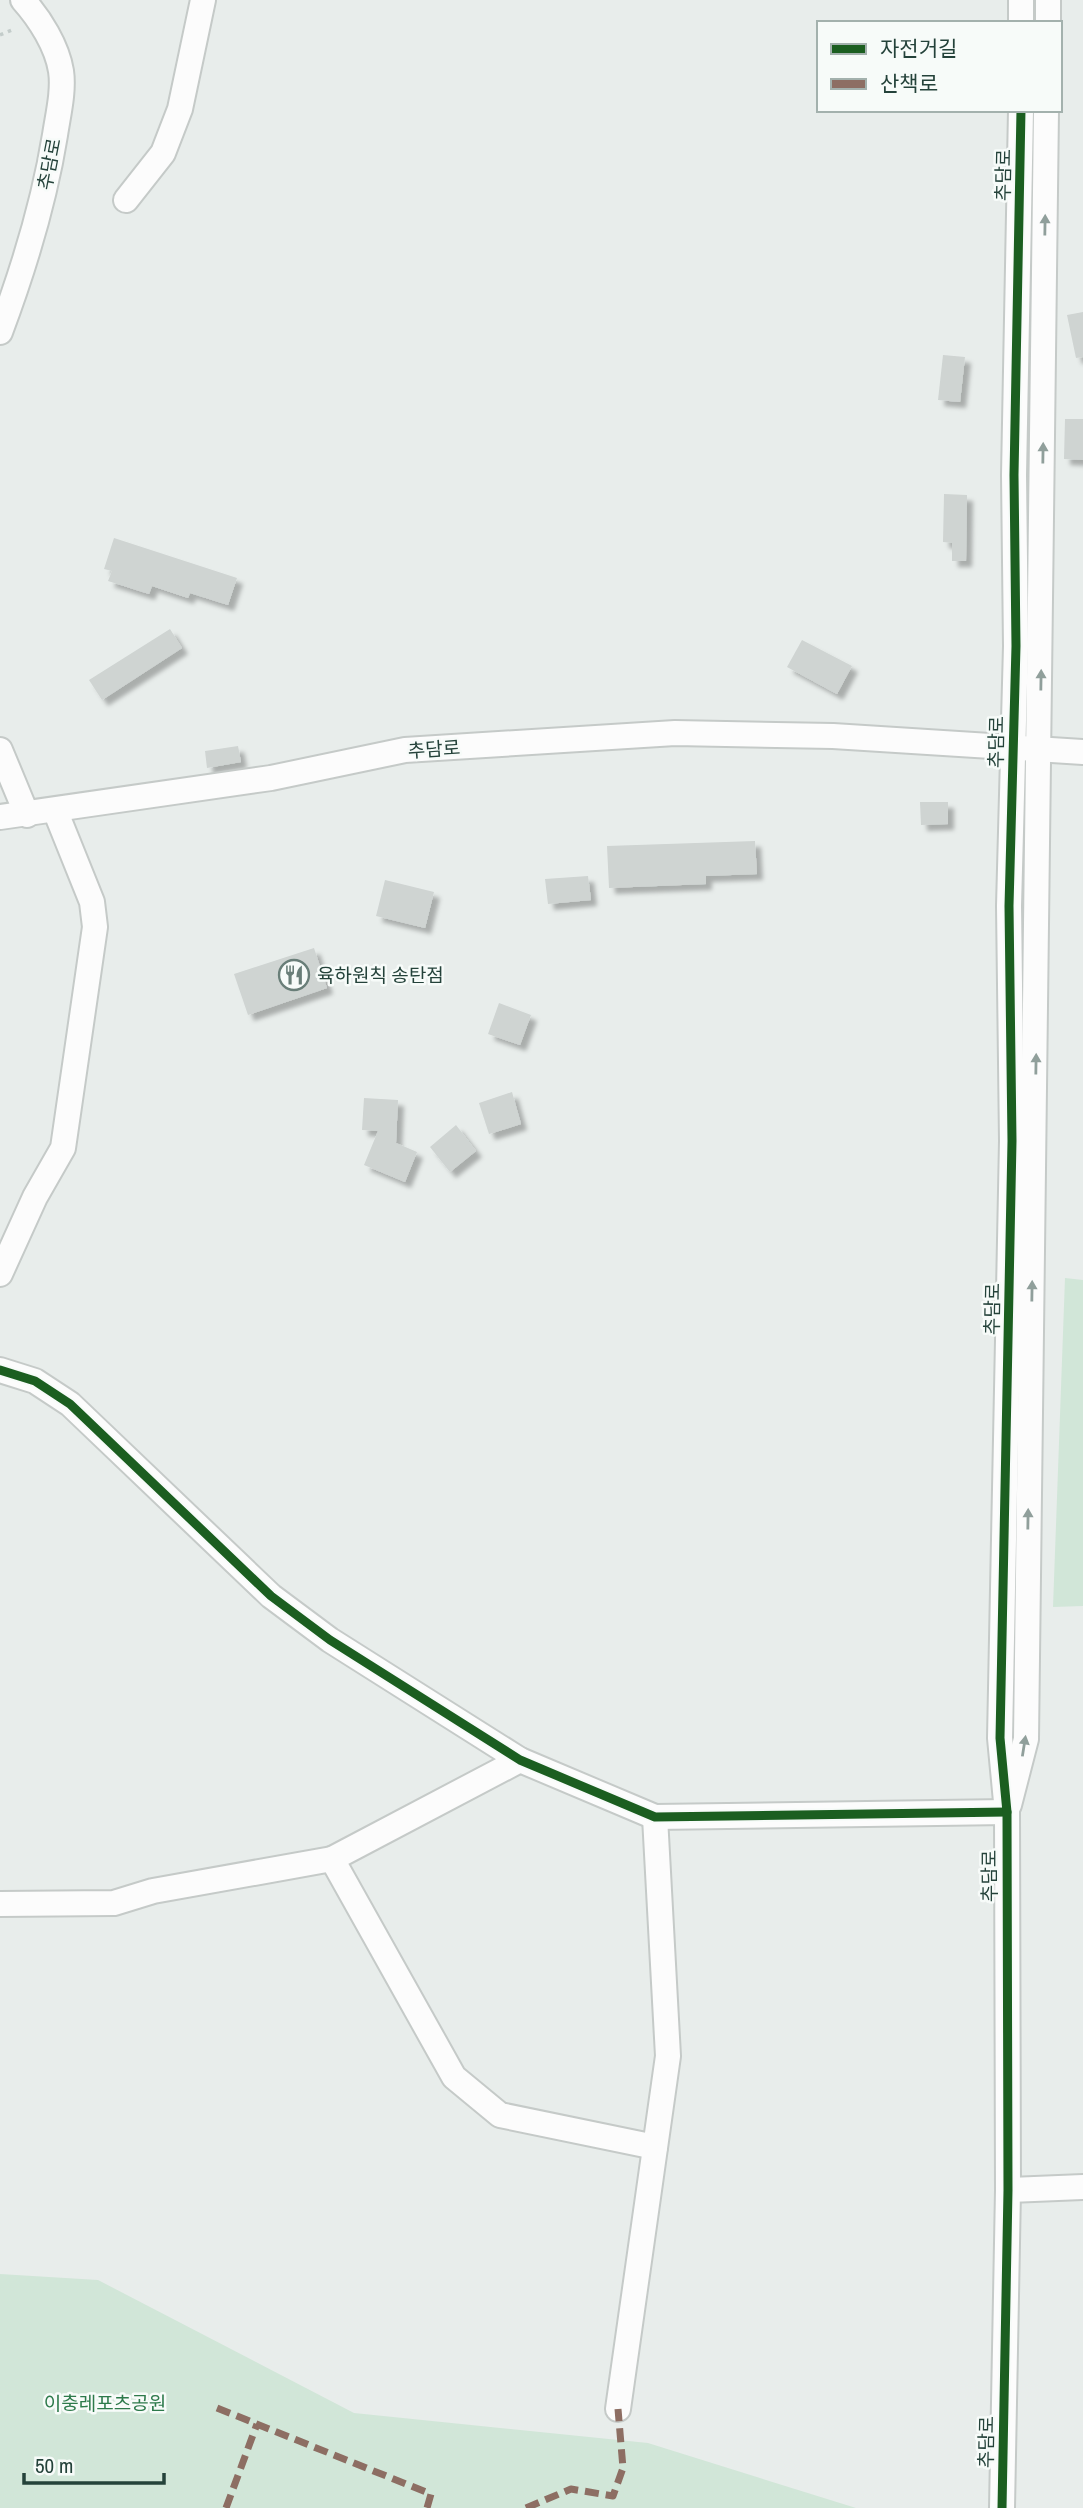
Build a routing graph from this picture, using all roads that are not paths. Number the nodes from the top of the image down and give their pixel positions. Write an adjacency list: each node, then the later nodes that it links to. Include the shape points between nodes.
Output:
1 (23, 0): 10 (street, 추담로, via 47,33 61,71 59,111 46,187)
2 (204, 0): 9 (street, via 176,120 163,153)
3 (1021, 0): 5 (street)
4 (1048, 0): 6 (street)
5 (1021, 21)
6 (1048, 21)
7 (1021, 112): 11 (street, 추담로)
8 (1046, 112): 12 (street, 추담로, one-way to 8)
9 (126, 200)
10 (0, 332)
11 (1014, 747): 12 (street); 15 (street, 추담로, via 676,733 405,750 271,778); 21 (street, 추담로, via 1009,906 1012,1141 1000,1738)
12 (1040, 748): 14 (street); 21 (street, 추담로, one-way to 12, via 1026,1739)
13 (0, 750): 16 (street)
14 (1083, 752)
15 (55, 810): 16 (street, 추담로); 18 (street, via 92,902 94,927 63,1148)
16 (27, 815): 17 (street, 추담로)
17 (0, 817)
18 (0, 1274)
19 (0, 1370): 20 (street, via 35,1381 70,1404 271,1596 320,1633)
20 (520, 1760): 22 (street); 23 (street)
21 (1007, 1812): 22 (street); 27 (street, 추담로)
22 (655, 1817): 25 (street, via 668,2056)
23 (332, 1858): 24 (street, via 114,1902); 25 (street, via 454,2077 500,2115)
24 (0, 1904)
25 (655, 2147): 28 (street)
26 (1083, 2187): 27 (street)
27 (1008, 2190): 29 (street, 추담로)
28 (618, 2409)
29 (1002, 2508)

